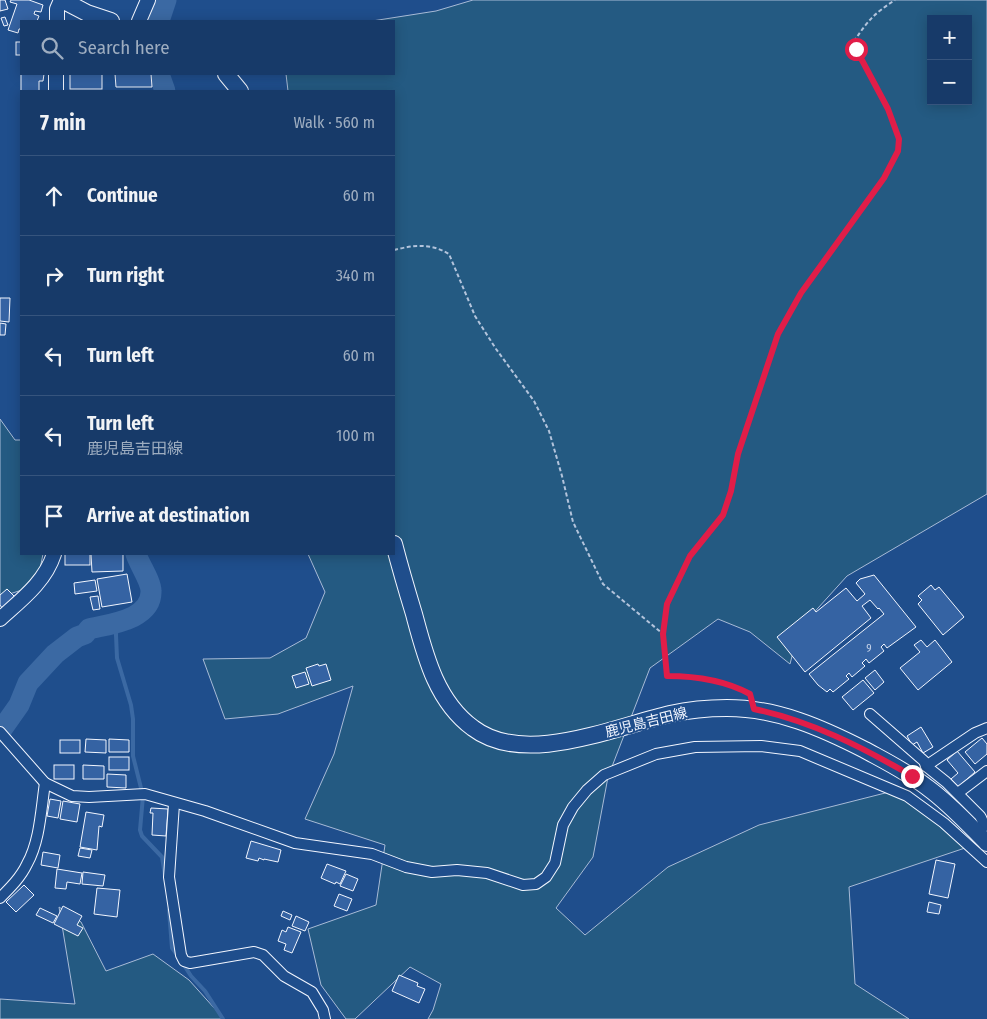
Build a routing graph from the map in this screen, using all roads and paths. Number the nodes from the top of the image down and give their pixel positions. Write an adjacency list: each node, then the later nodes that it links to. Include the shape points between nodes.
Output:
1 (62, 0): 4 (street, via 57,9); 5 (main road)
2 (148, 0): 6 (street)
3 (895, 0): 15 (path, via 875,13 855,40 856,49 888,109 899,139 898,151 884,178 801,293 778,334 738,454 723,515 690,556 678,579 667,604)
4 (57, 20)
5 (108, 20)
6 (139, 20)
7 (56, 75): 9 (street)
8 (227, 75): 10 (main road)
9 (56, 90)
10 (239, 90)
11 (395, 250): 15 (path, via 427,245 449,254 475,316 534,401 549,430 573,522 602,584)
12 (395, 548): 16 (main road, 鹿児島吉田線, via 424,652 436,681 445,698 473,729 495,740 522,745 564,743 671,714 726,708)
13 (54, 555): 14 (street, via 40,580)
14 (0, 619)
15 (663, 634): 16 (path, via 667,676 688,676 738,688 750,694)
16 (754, 709): 25 (main road, 鹿児島吉田線, via 801,721 889,762 930,789)
17 (870, 714): 20 (street)
18 (987, 728): 20 (street)
19 (0, 732): 22 (street)
20 (926, 766): 23 (street)
21 (987, 771): 23 (street)
22 (45, 783): 24 (street, via 72,796 139,794); 27 (street, via 35,844 28,864)
23 (958, 794): 25 (street, via 984,823)
24 (174, 804): 26 (street, via 205,811 295,843 372,854 406,867 432,872 487,873 523,885 536,884 546,877 554,863 563,825 573,807 604,775 656,754 695,747 761,746 800,751 907,796 944,823); 28 (street, via 169,878 184,961 190,963 254,952 263,955 284,976 312,992)
25 (983, 839)
26 (987, 862)
27 (0, 898)
28 (325, 1019)

